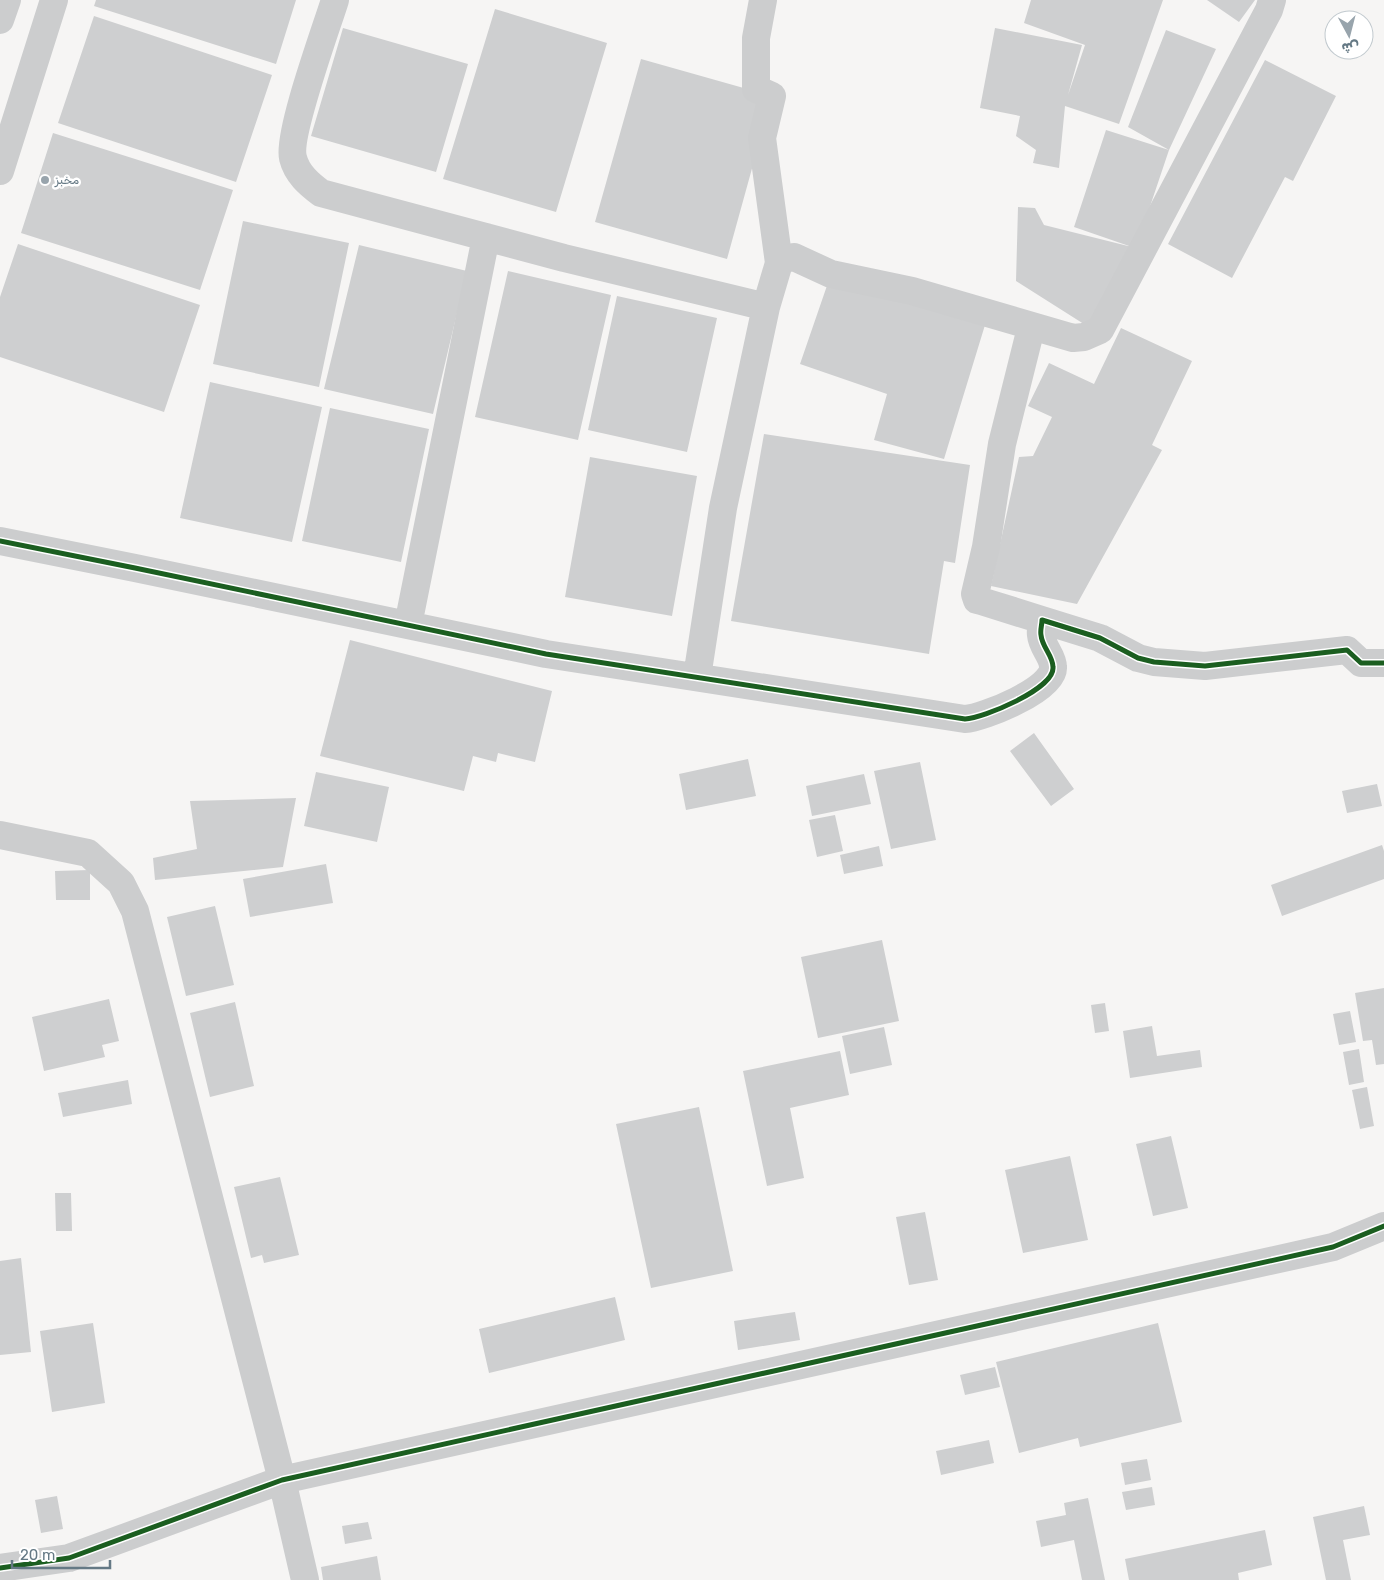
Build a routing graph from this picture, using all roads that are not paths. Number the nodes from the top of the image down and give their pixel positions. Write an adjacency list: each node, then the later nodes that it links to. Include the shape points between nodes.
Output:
1 (7, 0): 6 (street)
2 (54, 0): 7 (street)
3 (335, 0): 8 (street, via 294,131 293,158 305,181 321,193)
4 (763, 0): 9 (street, via 756,38 756,89 772,96 762,138)
5 (1272, 0): 11 (street, via 1100,330 1073,338)
6 (0, 20)
7 (0, 171)
8 (486, 237): 10 (street); 14 (street)
9 (779, 264): 10 (street); 11 (street, via 794,257 831,274 912,291)
10 (766, 307): 16 (street, via 723,508)
11 (1031, 328): 13 (street, via 1002,444 975,594 977,600)
12 (0, 542): 14 (street)
13 (1042, 620): 15 (street, via 1100,638 1138,658 1154,662 1205,666 1347,650 1361,663); 16 (street, via 1040,635 1052,660 1052,675 1023,697 974,719)
14 (408, 625): 16 (street, via 546,654)
15 (1384, 663)
16 (697, 677)
17 (0, 835): 19 (street, via 88,853 121,883 136,911)
18 (1384, 1226): 19 (street, via 1333,1247)
19 (282, 1480): 20 (street, via 68,1558); 21 (street)
20 (0, 1568)
21 (305, 1580)

